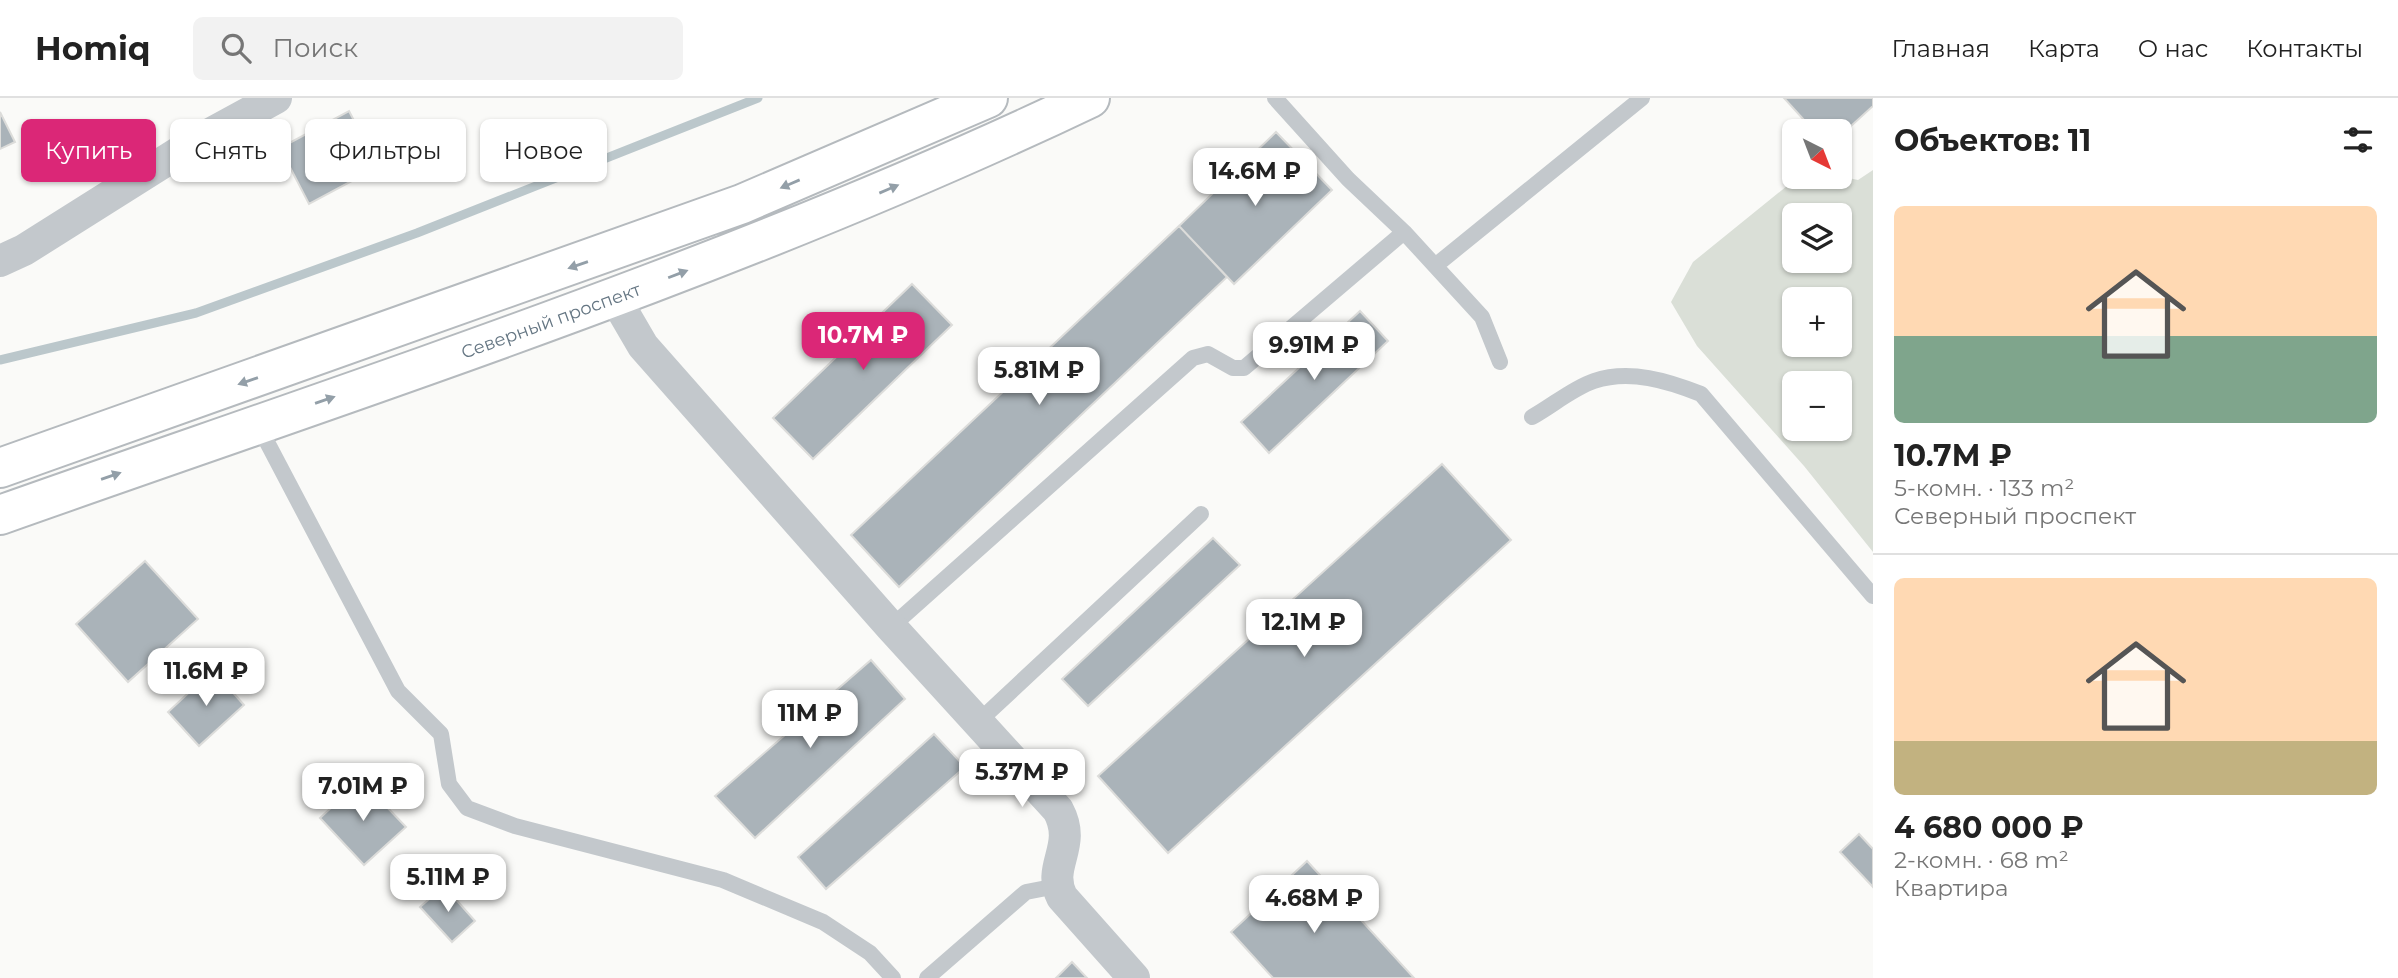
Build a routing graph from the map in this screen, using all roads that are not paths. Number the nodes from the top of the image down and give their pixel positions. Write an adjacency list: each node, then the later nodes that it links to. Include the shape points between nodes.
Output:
1 (276, 98): 7 (street)
2 (988, 98): 14 (main road, Северный проспект, one-way to 14, via 716,213)
3 (1090, 98): 9 (main road, Северный проспект, one-way to 3, via 848,207)
4 (1275, 98): 6 (lane, via 1348,179)
5 (1642, 98): 8 (lane)
6 (1404, 232): 8 (lane); 18 (lane, via 1244,368 1233,368 1208,354 1193,358)
7 (0, 261)
8 (1435, 266): 10 (lane, via 1482,317)
9 (615, 298): 12 (main road, Северный проспект, one-way to 9); 18 (street, via 643,346)
10 (1500, 362)
11 (1532, 417): 17 (lane, via 1595,381 1637,376 1701,394)
12 (257, 424): 14 (main road, Северный проспект, one-way to 12); 21 (lane, via 398,691 441,734 449,784 467,808 515,826 723,880 823,922 870,953)
13 (0, 468): 14 (main road, Северный проспект)
14 (58, 471): 16 (main road, Северный проспект)
15 (1201, 514): 19 (lane)
16 (0, 515)
17 (1873, 596)
18 (891, 627): 19 (street)
19 (978, 722): 20 (street, via 1058,810 1066,825)
20 (1057, 886): 22 (lane, via 1026,892); 23 (street)
21 (893, 978)
22 (927, 978)
23 (1134, 978)

